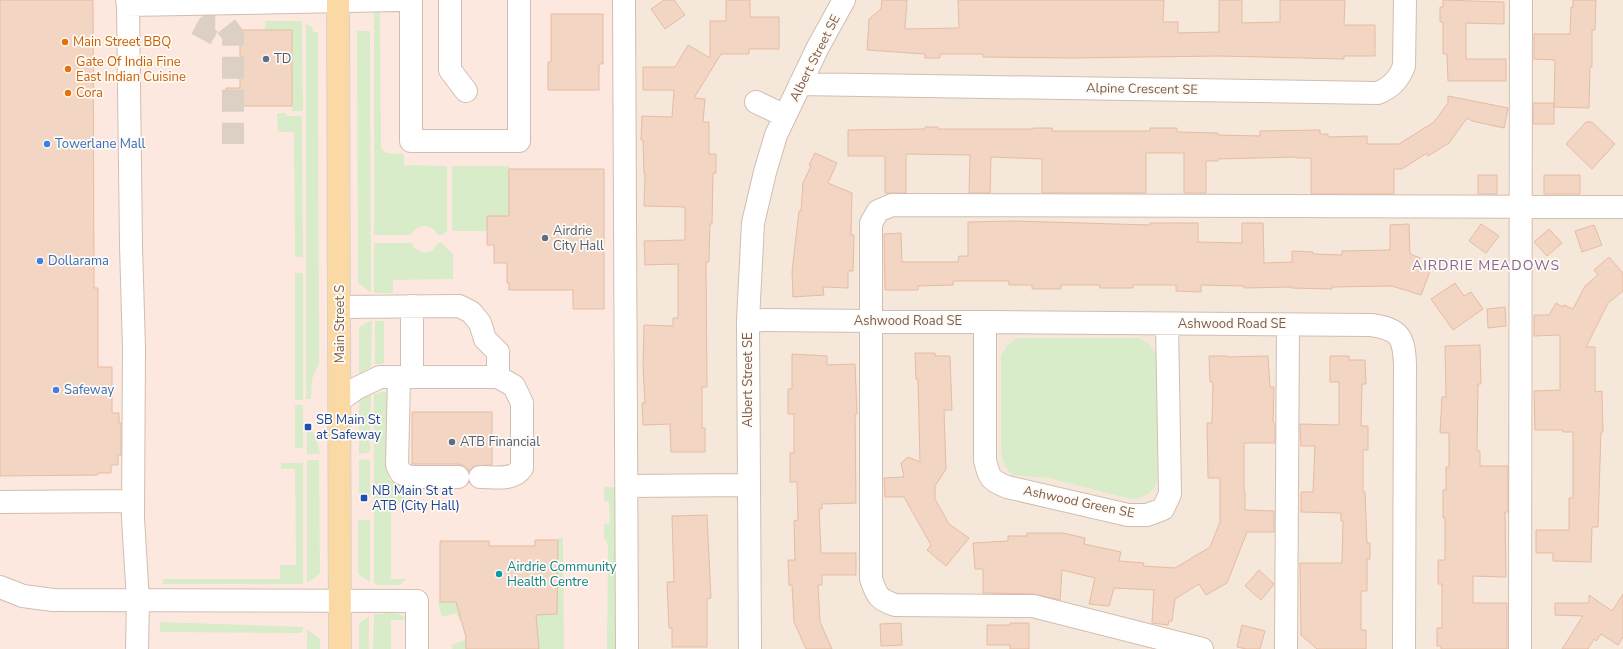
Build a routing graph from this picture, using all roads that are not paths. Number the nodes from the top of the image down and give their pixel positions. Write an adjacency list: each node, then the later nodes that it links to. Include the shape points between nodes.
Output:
1 (399, 0): 9 (street)
2 (411, 0): 4 (street, via 411,141 519,141)
3 (450, 0): 12 (street, via 450,70)
4 (519, 0)
5 (624, 0): 30 (street)
6 (844, 0): 11 (street, Albert Street SE)
7 (1405, 0): 11 (street, Alpine Crescent SE, via 1404,66 1394,83 1378,93)
8 (1521, 0): 15 (street)
9 (338, 1): 10 (street); 18 (main road, Main Street S)
10 (127, 2): 31 (street, via 134,348)
11 (800, 84): 14 (street, Albert Street SE)
12 (466, 91)
13 (756, 102): 14 (street, Albert Street SE)
14 (785, 116): 19 (street, Albert Street SE, via 764,172 753,223)
15 (1520, 207): 16 (street); 20 (street, via 892,205 878,211 871,223); 44 (street)
16 (1623, 207)
17 (412, 306): 18 (street); 24 (street); 25 (street, via 459,306 471,312 480,323 485,339 498,352)
18 (340, 307): 26 (main road, Main Street S)
19 (748, 320): 20 (street, Ashwood Road SE); 29 (street, Albert Street SE)
20 (870, 321): 21 (street, Ashwood Road SE); 41 (street, via 872,579 882,601 895,605 1033,606)
21 (985, 322): 22 (street, Ashwood Road SE); 22 (street, Ashwood Green SE, via 985,460 992,480 1008,487 1121,513 1147,515 1163,509 1170,494)
22 (1167, 324): 23 (street, Ashwood Road SE)
23 (1288, 324): 42 (street); 43 (street, Ashwood Road SE, via 1387,327 1399,336 1404,350)
24 (405, 377): 25 (street); 26 (street, via 380,377); 27 (street, via 397,465 401,473 410,477)
25 (498, 377): 28 (street, via 514,386 522,403 522,468 517,474 509,477)
26 (340, 400): 35 (main road, Main Street S)
27 (458, 477)
28 (480, 477)
29 (749, 485): 30 (street); 40 (street, Albert Street SE)
30 (627, 486): 39 (street)
31 (133, 501): 32 (street); 34 (street)
32 (0, 502)
33 (0, 587): 34 (street, via 23,596 53,600)
34 (138, 601): 35 (street); 36 (street)
35 (340, 602): 37 (main road, Main Street S); 38 (street, via 417,601)
36 (137, 649)
37 (340, 649)
38 (417, 649)
39 (627, 649)
40 (750, 649)
41 (1202, 649)
42 (1286, 649)
43 (1404, 649)
44 (1520, 649)

